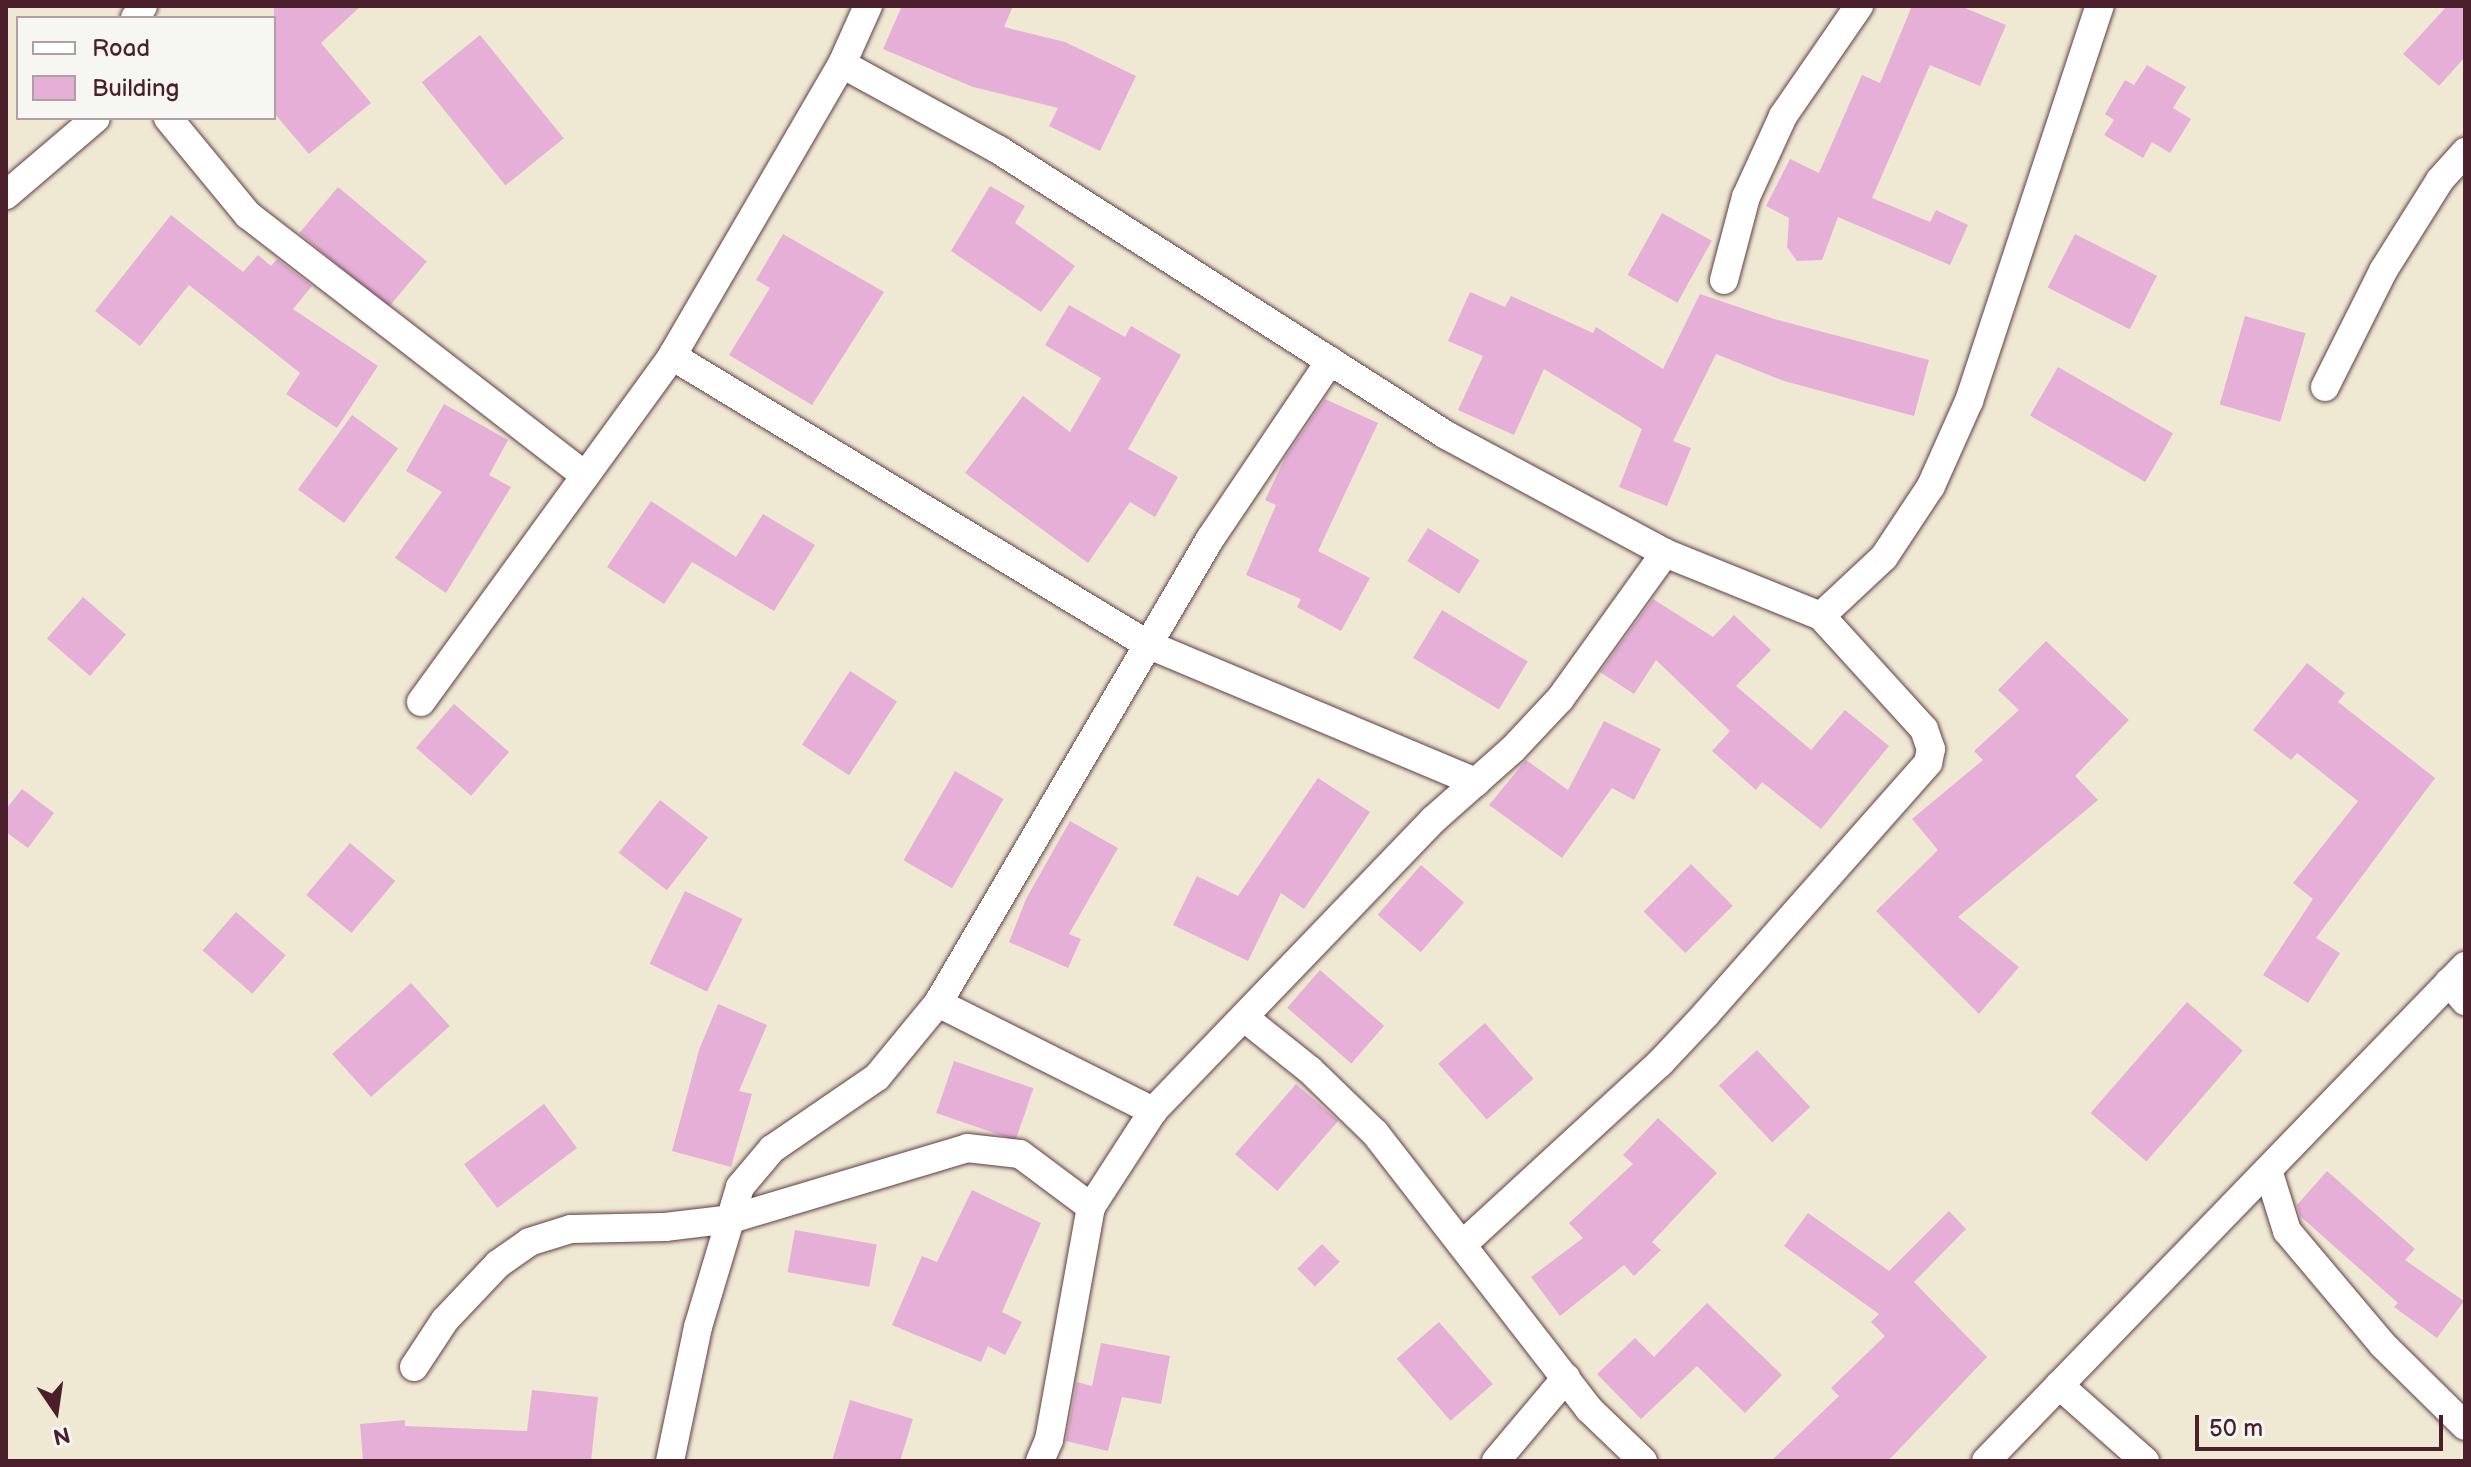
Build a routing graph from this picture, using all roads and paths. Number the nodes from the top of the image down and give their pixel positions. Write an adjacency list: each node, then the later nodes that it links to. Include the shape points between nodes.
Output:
1 (868, 6): 4 (street)
2 (1859, 6): 9 (street, via 1783,116 1746,197)
3 (2100, 6): 15 (street, via 1969,401 1931,486 1884,557)
4 (842, 64): 10 (street); 11 (street, via 999,150)
5 (94, 120): 8 (street)
6 (170, 120): 13 (street, via 248,215)
7 (2465, 152): 12 (street, via 2440,180 2383,271)
8 (6, 195)
9 (1724, 280)
10 (672, 356): 13 (street); 16 (street)
11 (1330, 361): 14 (street, via 1446,435); 16 (street, via 1210,539)
12 (2325, 387)
13 (585, 475): 17 (street)
14 (1665, 553): 15 (street); 18 (street, via 1560,699)
15 (1821, 616): 26 (street, via 1924,729 1931,749 1928,763 1660,1063)
16 (1147, 644): 18 (street); 20 (street)
17 (421, 702)
18 (1476, 782): 21 (street)
19 (2460, 983): 23 (street)
20 (938, 1003): 22 (street); 25 (street, via 877,1077 754,1166 740,1187)
21 (1246, 1019): 22 (street); 26 (street, via 1310,1070 1375,1133)
22 (1153, 1111): 24 (street)
23 (2268, 1170): 29 (street); 30 (street, via 2287,1231 2383,1345)
24 (1091, 1207): 25 (street, via 1020,1154 967,1148); 32 (street, via 1049,1440)
25 (731, 1219): 27 (street, via 571,1229 529,1242 498,1264 445,1320); 31 (street, via 698,1327)
26 (1465, 1242): 28 (street)
27 (414, 1367)
28 (1566, 1378): 33 (street); 34 (street)
29 (2059, 1385): 35 (street); 36 (street)
30 (2465, 1426)
31 (670, 1461)
32 (1040, 1461)
33 (1496, 1461)
34 (1643, 1461)
35 (1986, 1461)
36 (2145, 1461)

